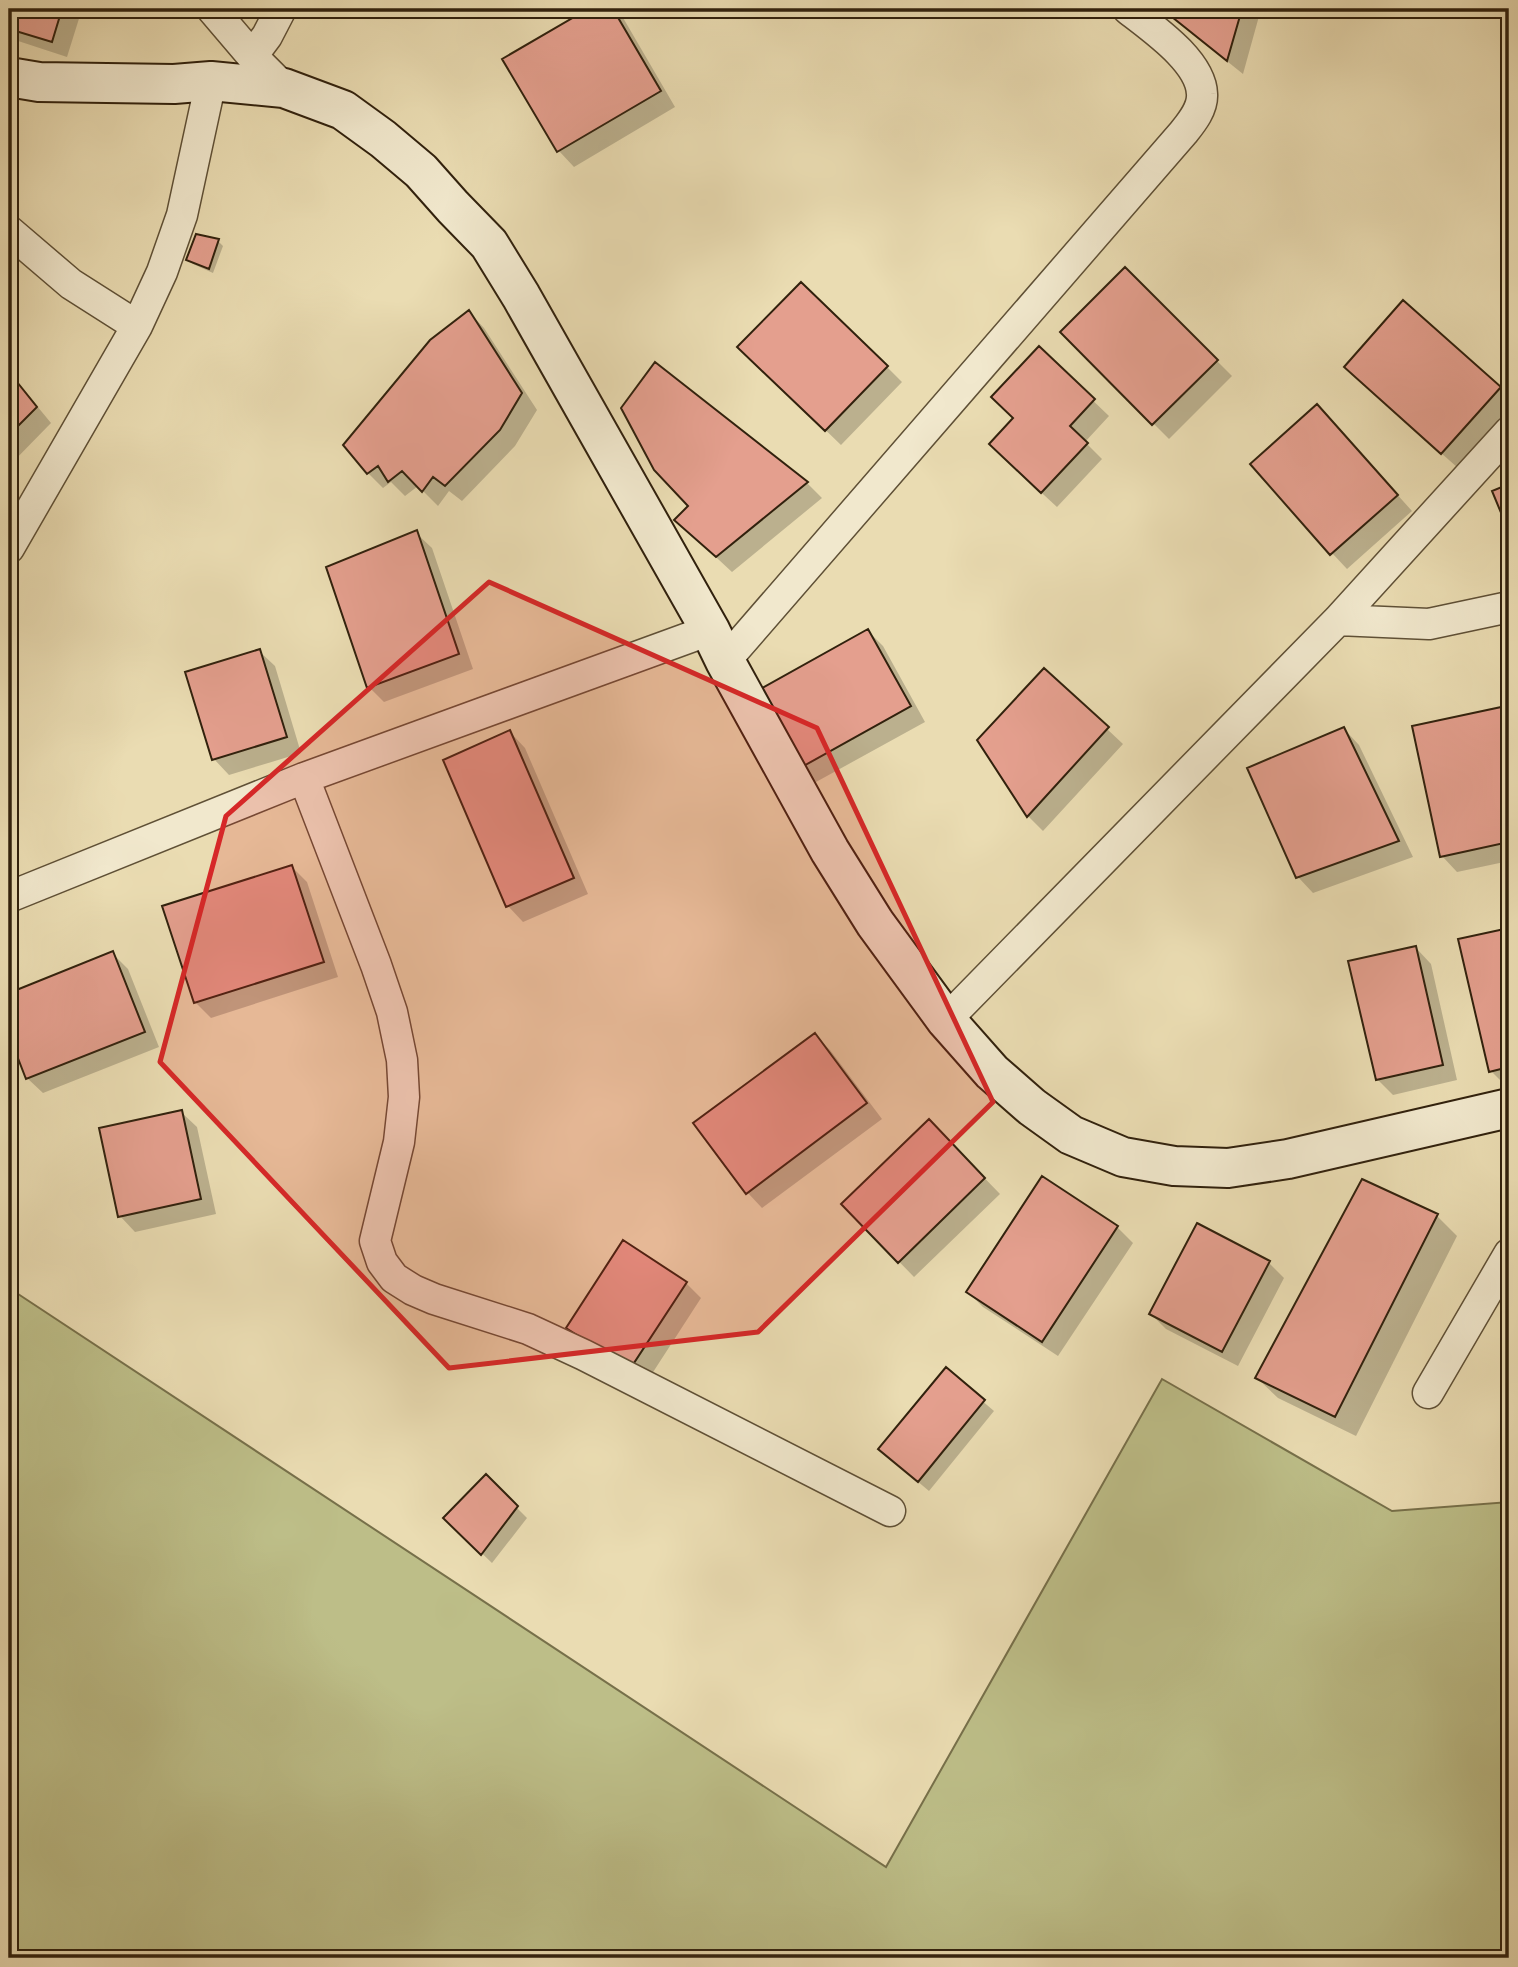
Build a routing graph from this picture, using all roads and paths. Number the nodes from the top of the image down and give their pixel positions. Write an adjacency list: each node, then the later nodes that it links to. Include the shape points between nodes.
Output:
1 (212, 9): 4 (street)
2 (281, 9): 4 (street)
3 (1128, 9): 14 (street, via 1182,54 1196,75 1202,95 1196,115)
4 (252, 56): 7 (street)
5 (9, 77): 6 (street, via 39,82)
6 (211, 81): 7 (street); 9 (street, via 182,215)
7 (284, 88): 14 (street, via 342,110 383,139 421,171 489,244)
8 (9, 230): 9 (street, via 71,284)
9 (136, 326): 11 (street)
10 (1509, 432): 13 (street)
11 (9, 548)
12 (1509, 607): 13 (street, via 1429,624)
13 (1338, 620): 17 (street)
14 (717, 646): 15 (street); 17 (street, via 856,892)
15 (304, 778): 16 (street); 21 (street, via 376,965 402,1060 399,1142 376,1241 382,1262 394,1278 435,1299 528,1329 584,1355)
16 (9, 897)
17 (946, 1020): 18 (street, via 992,1072 1071,1136 1123,1157 1174,1166 1228,1168 1288,1159)
18 (1509, 1108)
19 (1509, 1254): 20 (street)
20 (1428, 1393)
21 (890, 1510)

